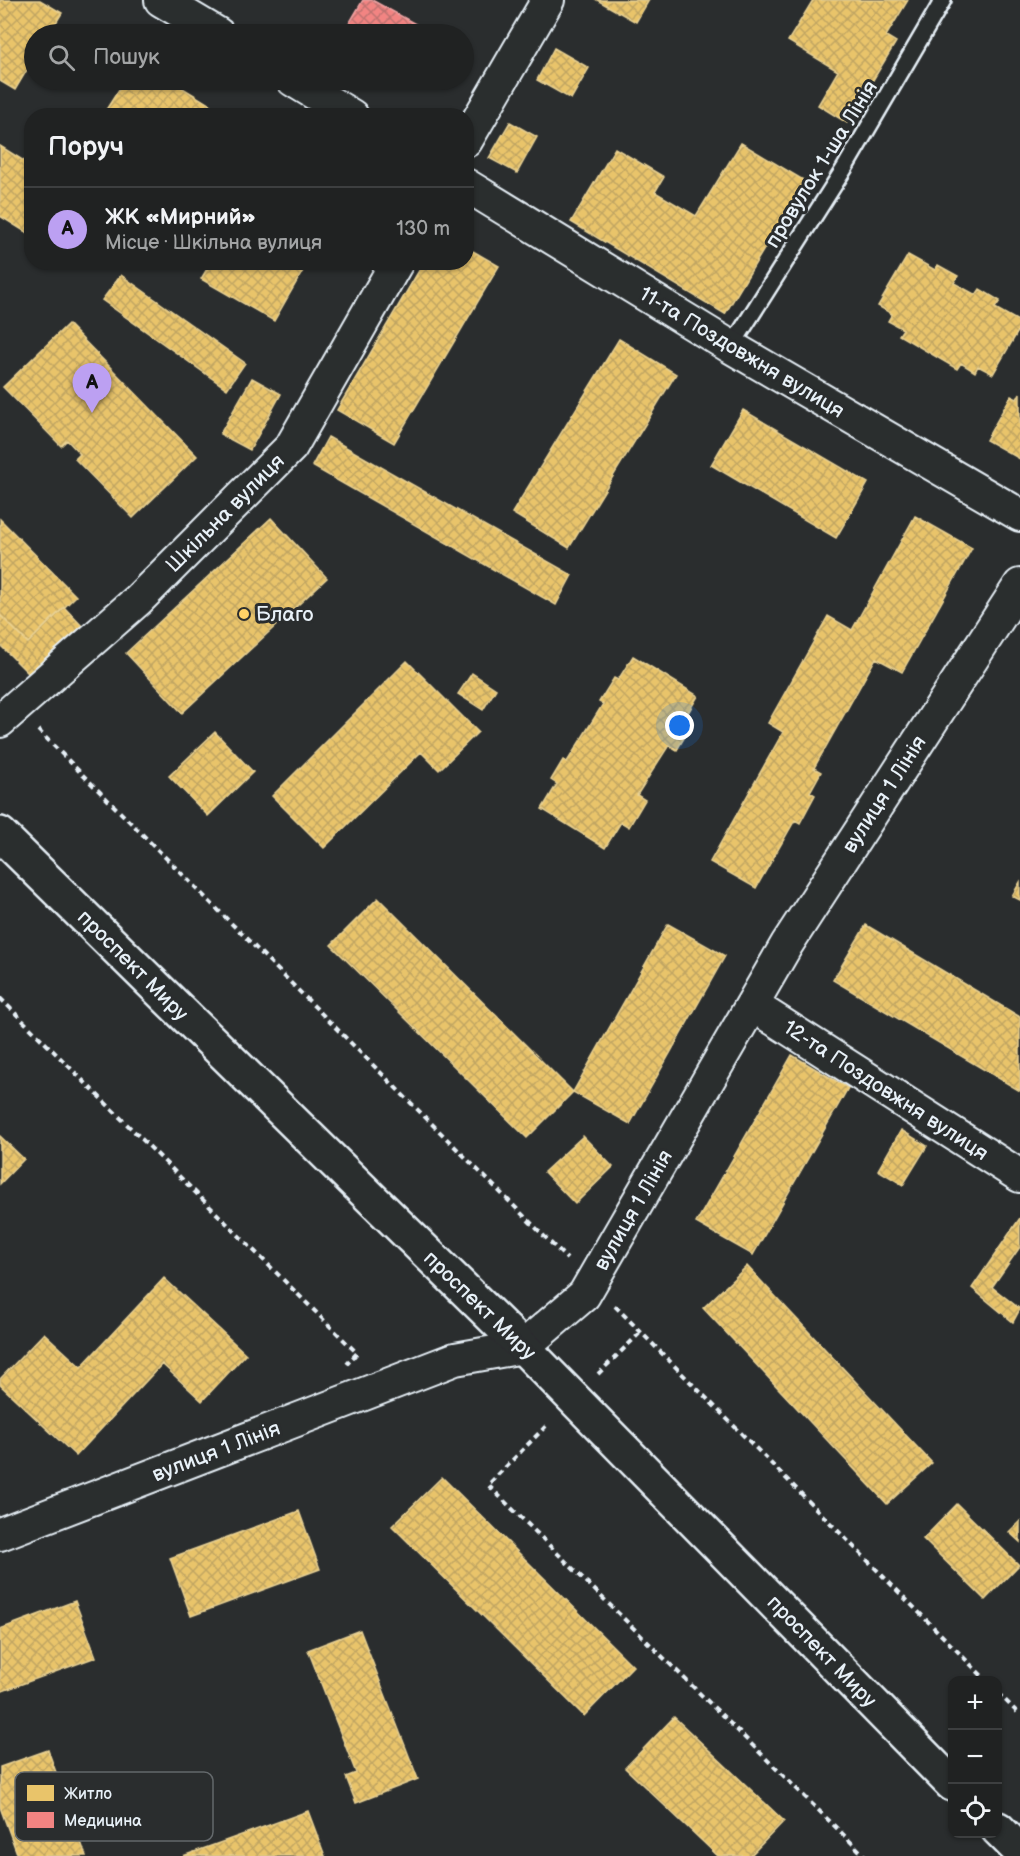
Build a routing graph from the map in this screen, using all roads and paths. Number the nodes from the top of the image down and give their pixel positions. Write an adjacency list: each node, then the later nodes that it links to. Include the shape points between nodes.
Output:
1 (161, 0): 4 (street)
2 (548, 0): 7 (street)
3 (943, 0): 10 (lane, провулок 1-ша Лінія, via 844,169)
4 (201, 24)
5 (309, 90): 6 (street)
6 (339, 108)
7 (474, 127)
8 (474, 190): 10 (street, 11-та Поздовжня вулиця)
9 (392, 270): 13 (street, Шкільна вулиця, via 291,447 138,600)
10 (731, 347): 11 (street, 11-та Поздовжня вулиця)
11 (1020, 515)
12 (1020, 585): 16 (street, вулиця 1 Лінія, via 787,944)
13 (8, 714): 18 (path)
14 (0, 834): 20 (main road, проспект Миру)
15 (0, 998): 21 (path)
16 (752, 1005): 17 (street, 12-та Поздовжня вулиця); 18 (street, вулиця 1 Лінія)
17 (1020, 1176)
18 (591, 1283): 19 (path); 20 (street, вулиця 1 Лінія, via 584,1295)
19 (641, 1332): 22 (path); 25 (path)
20 (523, 1347): 24 (street, вулиця 1 Лінія, via 455,1359); 28 (main road, проспект Миру)
21 (357, 1353)
22 (598, 1374)
23 (546, 1426): 31 (path, via 488,1485)
24 (0, 1534)
25 (982, 1676)
26 (1002, 1697): 27 (path)
27 (1020, 1715)
28 (948, 1780)
29 (1002, 1833): 30 (main road)
30 (1020, 1851)
31 (865, 1856)

